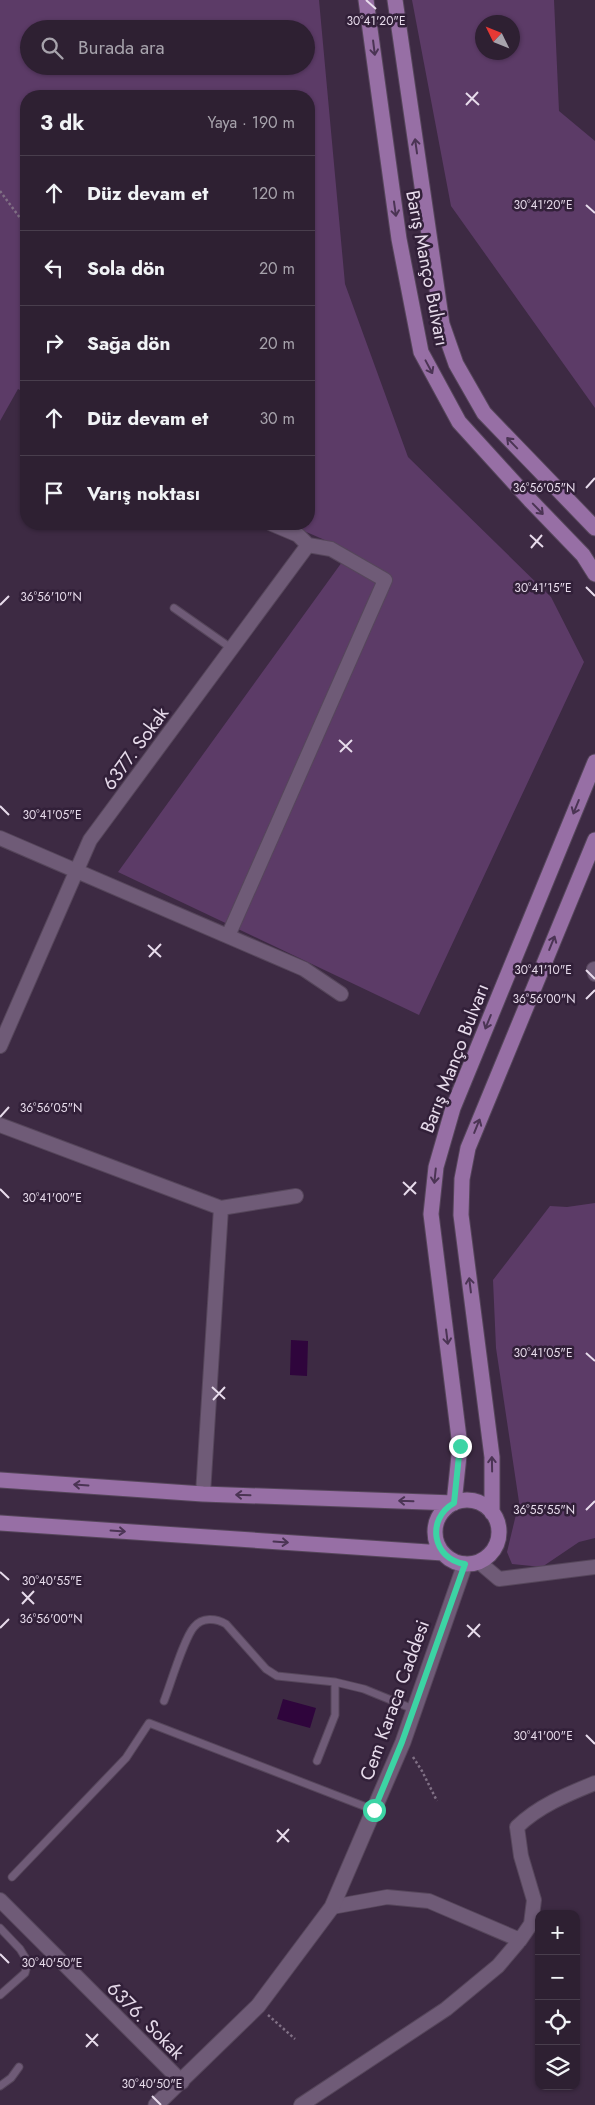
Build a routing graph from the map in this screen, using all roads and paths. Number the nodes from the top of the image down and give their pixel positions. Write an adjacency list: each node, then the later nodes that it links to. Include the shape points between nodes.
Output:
1 (366, 0): 8 (main road, Barış Manço Bulvarı, one-way to 8, via 399,240 421,352 459,422 583,555)
2 (395, 0): 5 (main road, Barış Manço Bulvarı, one-way to 2, via 484,413 456,364 442,324)
3 (0, 191): 4 (path)
4 (20, 218)
5 (595, 528)
6 (286, 530): 7 (street, via 298,535)
7 (308, 545): 10 (street, 6377. Sokak); 15 (street, via 331,549 385,580)
8 (595, 574)
9 (174, 608): 10 (lane)
10 (231, 648): 14 (street, 6377. Sokak, via 90,840)
11 (595, 762): 23 (main road, Barış Manço Bulvarı, one-way to 23, via 453,1108 436,1167 431,1214 460,1446)
12 (0, 838): 14 (street)
13 (595, 840): 24 (main road, one-way to 13, via 492,1457 462,1215 462,1180 468,1148)
14 (76, 871): 15 (street); 17 (street, 6377. Sokak)
15 (228, 936): 16 (street, via 304,969)
16 (341, 994)
17 (0, 1046)
18 (0, 1124): 20 (street)
19 (296, 1196): 20 (street)
20 (221, 1208): 22 (street)
21 (0, 1480): 22 (main road, one-way to 21)
22 (203, 1494): 23 (main road, one-way to 22)
23 (454, 1503): 24 (main road, via 479,1503); 26 (main road, via 443,1512 436,1525 436,1540)
24 (492, 1513): 27 (main road, via 498,1526 498,1540 491,1553)
25 (0, 1524): 26 (main road, one-way to 26)
26 (443, 1553): 27 (main road, via 453,1561)
27 (472, 1563): 28 (street, via 498,1579); 31 (street, Cem Karaca Caddesi)
28 (595, 1567)
29 (335, 1682): 30 (lane, via 282,1677 272,1673 226,1624 210,1619 198,1623 190,1633); 31 (lane, via 364,1689); 32 (lane, via 335,1715)
30 (164, 1702)
31 (413, 1709): 36 (street, Cem Karaca Caddesi)
32 (317, 1760)
33 (422, 1771): 35 (path)
34 (595, 1783): 41 (street, via 558,1799 517,1827 521,1856 534,1900 531,1924)
35 (437, 1801)
36 (374, 1810): 37 (lane, via 149,1723 126,1758); 39 (street, Cem Karaca Caddesi)
37 (12, 1877)
38 (0, 1900): 46 (street, 6376. Sokak)
39 (332, 1907): 41 (street, via 388,1897 429,1901); 46 (street, Cem Karaca Caddesi, via 258,2006)
40 (0, 1928): 42 (lane, via 28,1962 25,1973)
41 (520, 1940): 49 (street, via 498,1966 446,2008)
42 (0, 1995)
43 (280, 2025): 44 (path)
44 (295, 2039)
45 (19, 2067): 47 (lane)
46 (182, 2082): 48 (street, Cem Karaca Caddesi)
47 (0, 2086)
48 (156, 2105)
49 (301, 2105)

